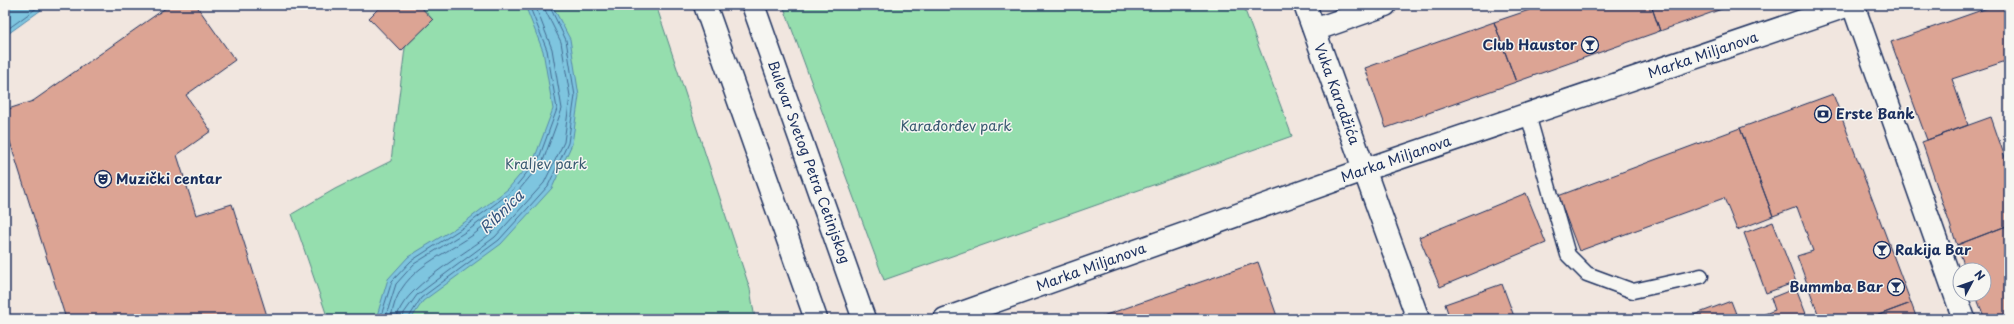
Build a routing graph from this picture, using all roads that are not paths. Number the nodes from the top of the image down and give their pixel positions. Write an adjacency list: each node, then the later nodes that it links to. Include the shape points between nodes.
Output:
1 (705, 5): 11 (main road)
2 (753, 5): 12 (main road, Bulevar Svetog Petra Cetinjskog)
3 (1305, 5): 7 (main road, Vuka Karadžića)
4 (1385, 5): 7 (main road)
5 (1849, 5): 8 (main road, Marka Miljanova)
6 (1853, 5): 15 (main road)
7 (1314, 30): 9 (main road, Vuka Karadžića)
8 (1528, 115): 9 (main road, Marka Miljanova); 10 (lane, via 1568,256 1587,274 1633,291)
9 (1364, 170): 13 (main road, Marka Miljanova); 14 (main road, Vuka Karadžića)
10 (1700, 276)
11 (816, 319)
12 (864, 319)
13 (945, 319)
14 (1418, 319)
15 (1964, 319)

